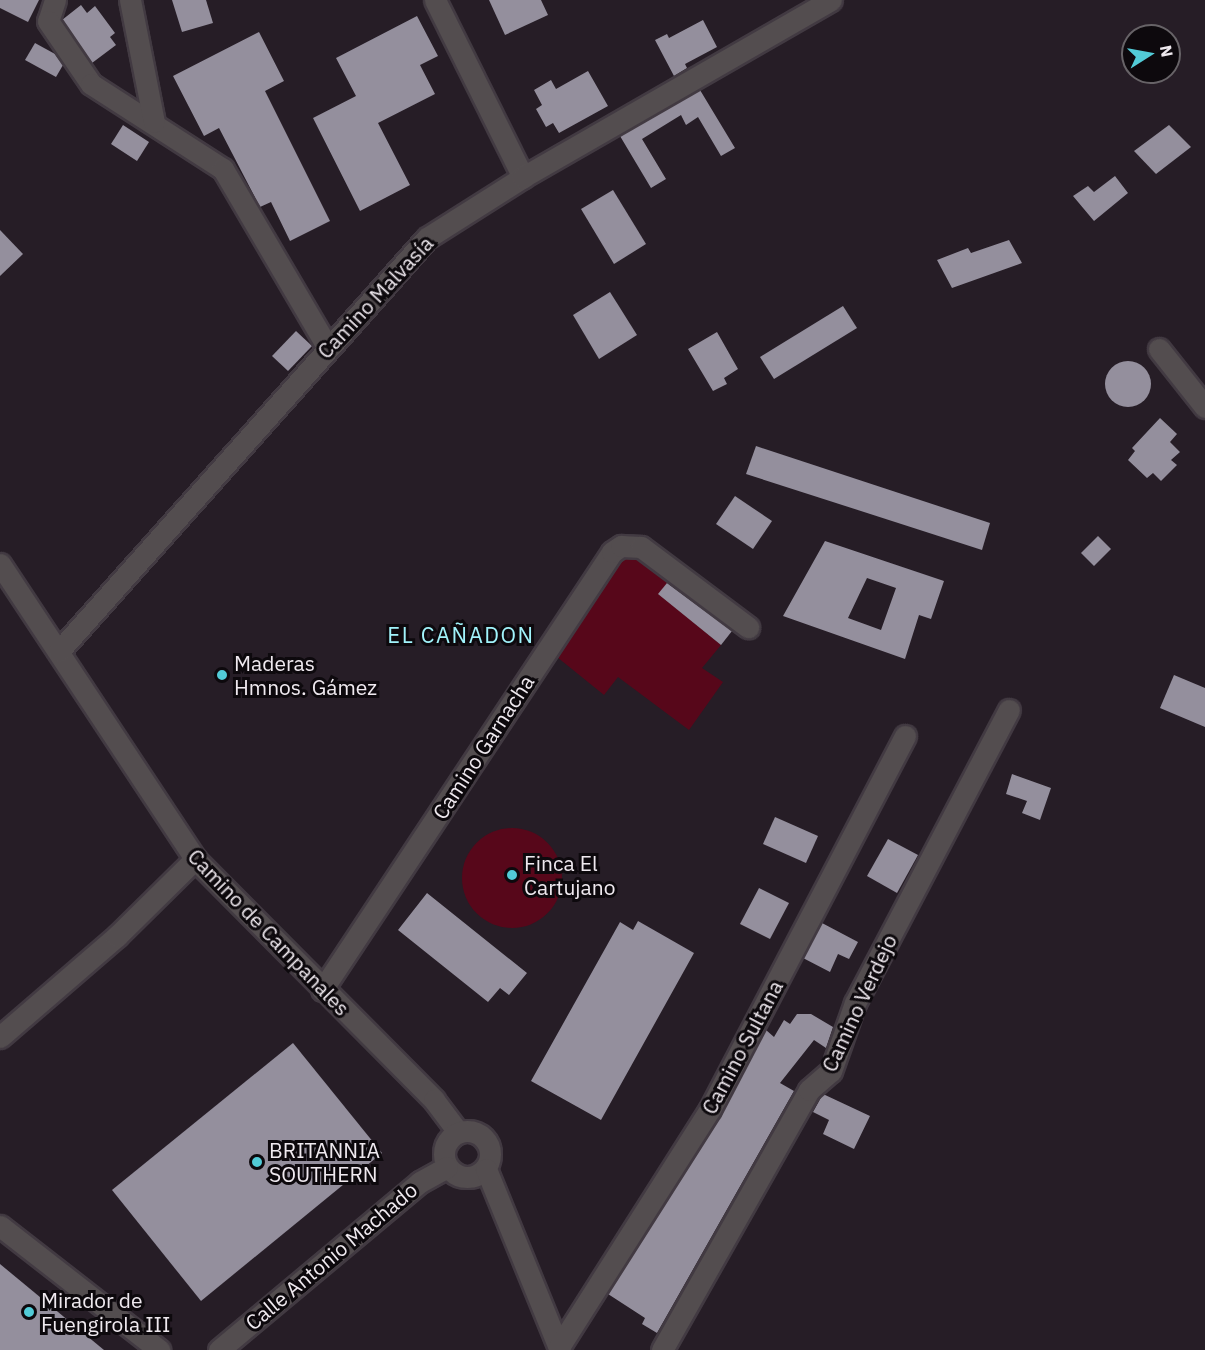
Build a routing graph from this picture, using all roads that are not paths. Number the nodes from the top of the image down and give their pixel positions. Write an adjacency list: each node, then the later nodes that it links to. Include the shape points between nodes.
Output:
1 (56, 0): 6 (street, via 48,21 91,84)
2 (130, 0): 6 (street)
3 (435, 0): 7 (street)
4 (831, 0): 5 (street, Camino Malvasía)
5 (803, 7): 7 (street, Camino Malvasía)
6 (154, 122): 8 (street, via 223,169)
7 (523, 177): 8 (street, Camino Malvasía, via 427,238)
8 (327, 346): 13 (street, Camino Malvasía)
9 (1159, 349): 10 (street)
10 (1205, 406)
11 (0, 564): 13 (street, Camino de Campanales)
12 (748, 627): 17 (street, Camino Garnacha, via 641,547 621,546 612,552)
13 (59, 651): 16 (street, Camino de Campanales)
14 (1009, 710): 26 (street, Camino Verdejo, via 855,1003 831,1071 809,1090)
15 (905, 736): 23 (street, Camino Sultana, via 710,1109)
16 (195, 859): 17 (street, Camino de Campanales); 18 (street, via 117,936)
17 (322, 990): 19 (street, Camino de Campanales, via 434,1100)
18 (0, 1037)
19 (458, 1132): 20 (street, via 444,1151); 21 (street, via 473,1131 486,1140 491,1154)
20 (447, 1167): 21 (street, via 468,1178); 25 (street, Calle Antonio Machado, via 420,1182)
21 (486, 1169): 23 (street)
22 (0, 1226): 24 (street)
23 (559, 1349)
24 (159, 1350)
25 (219, 1350)
26 (662, 1350)

